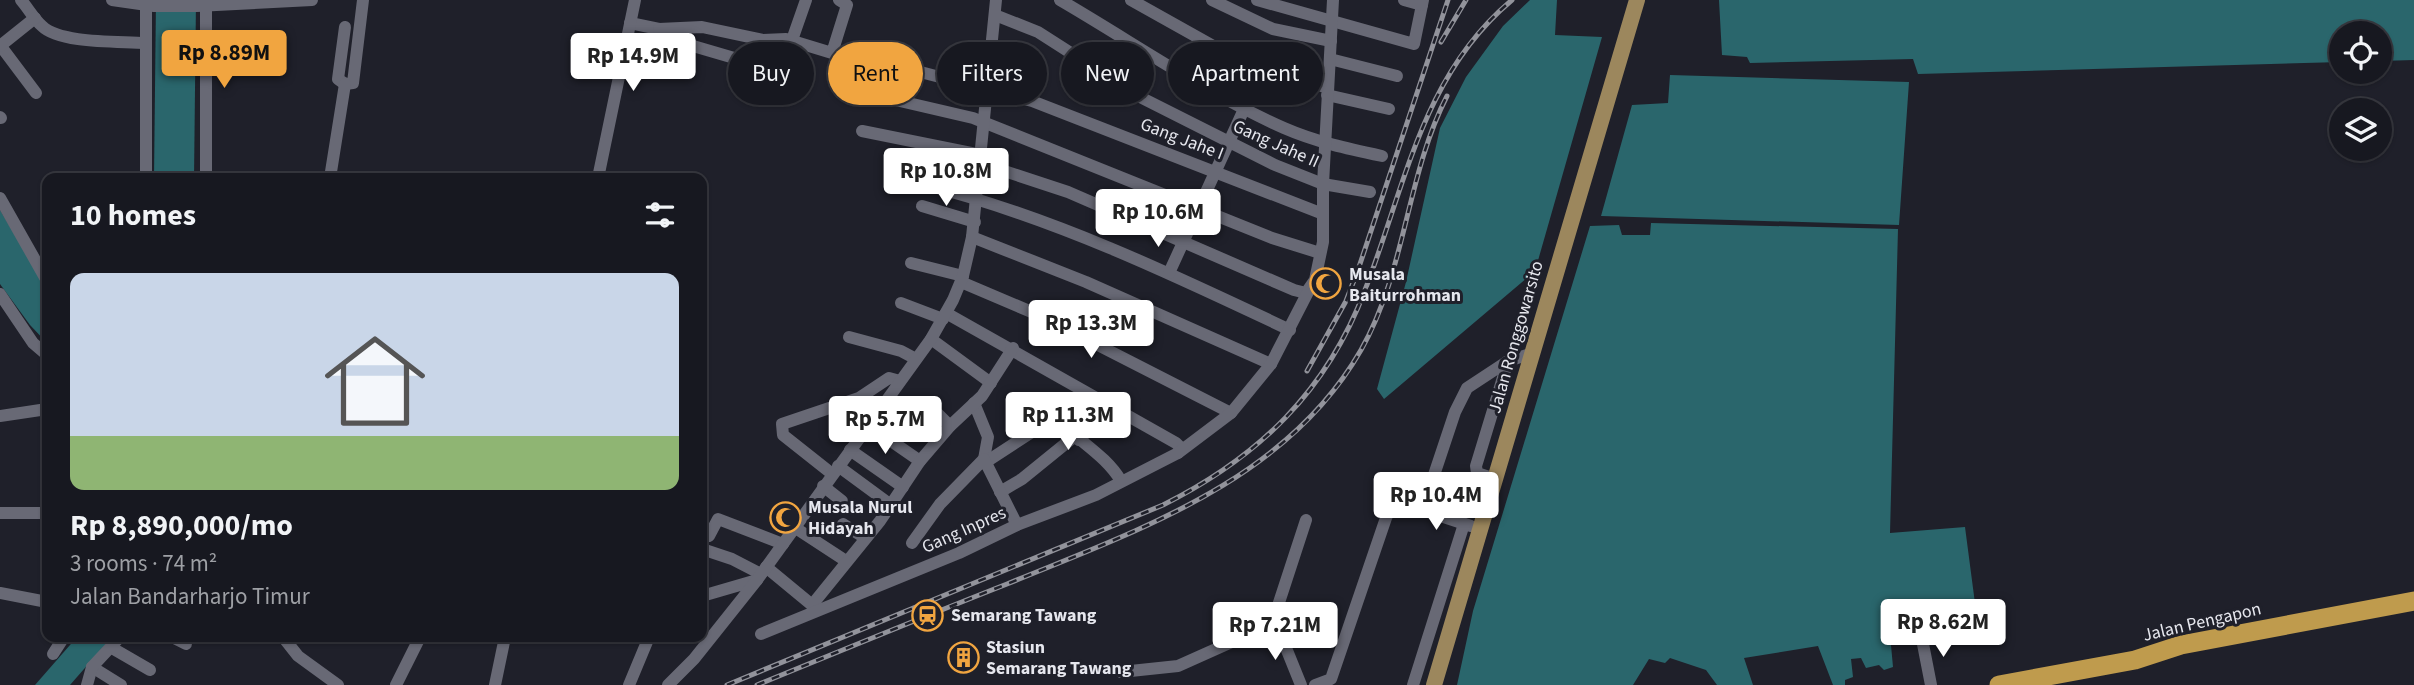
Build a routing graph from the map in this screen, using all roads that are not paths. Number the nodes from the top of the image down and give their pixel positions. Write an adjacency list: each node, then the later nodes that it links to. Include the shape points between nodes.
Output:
1 (21, 0): 20 (street)
2 (113, 0): 17 (street)
3 (312, 0): 18 (street)
4 (363, 0): 33 (street, via 353,83)
5 (635, 0): 22 (street)
6 (806, 0): 25 (street)
7 (839, 0): 25 (street, via 847,5 832,52)
8 (996, 0): 19 (street)
9 (1060, 0): 39 (street)
10 (1131, 0): 34 (street, via 1240,61)
11 (1212, 0): 26 (street, via 1273,29)
12 (1257, 0): 21 (street)
13 (1333, 0): 21 (street, Gang Inpres)
14 (1404, 0): 16 (street)
15 (1637, 0): 77 (main road, Jalan Ronggowarsito)
16 (1422, 2): 21 (street, via 1414,44)
17 (148, 3): 18 (street); 28 (street)
18 (203, 4): 49 (street)
19 (995, 15): 27 (street); 43 (street, Gang Jahe II, via 1038,32 1138,96)
20 (36, 18): 28 (street, via 47,30 75,39); 29 (street)
21 (1332, 21): 26 (street, Gang Inpres)
22 (630, 23): 24 (street); 51 (street)
23 (345, 27): 33 (street, via 338,80)
24 (659, 29): 25 (street, via 702,27 763,40); 30 (street, via 676,41)
25 (792, 40)
26 (1331, 41): 31 (street, Gang Inpres)
27 (992, 42)
28 (145, 43): 48 (street)
29 (0, 46): 35 (street)
30 (728, 57)
31 (1330, 59): 32 (street); 34 (street, Gang Inpres)
32 (1397, 76)
33 (345, 84): 50 (street)
34 (1328, 91): 40 (street); 44 (street, Gang Inpres)
35 (36, 93)
36 (915, 105): 41 (street)
37 (986, 105): 41 (street)
38 (1039, 105): 47 (street, Gang Jahe I)
39 (1245, 107): 43 (street); 44 (street)
40 (1389, 109)
41 (985, 122): 46 (street); 58 (street)
42 (862, 131): 46 (street)
43 (1229, 142): 47 (street); 53 (street, Gang Jahe II)
44 (1325, 143): 45 (street); 53 (street, Gang Inpres)
45 (1382, 156)
46 (981, 159): 56 (street); 62 (street)
47 (1216, 170): 58 (street); 59 (street, Gang Jahe I)
48 (146, 173)
49 (206, 173)
50 (331, 173)
51 (599, 173)
52 (922, 184): 56 (street)
53 (1323, 184): 54 (street, Gang Jahe II); 59 (street, Gang Inpres)
54 (1370, 192)
55 (0, 198): 65 (street)
56 (977, 198): 60 (street); 66 (street)
57 (922, 206): 60 (street)
58 (1199, 207): 62 (street); 63 (street)
59 (1323, 214): 63 (street, Gang Inpres)
60 (975, 222): 61 (street)
61 (972, 237): 67 (street); 80 (street)
62 (1184, 241): 66 (street); 68 (street, via 1294,290 1304,293)
63 (1320, 253): 68 (street, Gang Inpres)
64 (911, 262): 67 (street)
65 (42, 272)
66 (1169, 273): 72 (street)
67 (962, 279): 71 (street); 87 (street)
68 (1312, 285): 72 (street, Gang Inpres)
69 (0, 294): 76 (street)
70 (901, 303): 71 (street)
71 (945, 316): 74 (street); 75 (street)
72 (1290, 330): 80 (street, Gang Inpres)
73 (849, 337): 78 (street)
74 (930, 339): 78 (street); 82 (street)
75 (1013, 348): 82 (street); 85 (street)
76 (42, 351)
77 (1530, 354): 79 (street); 99 (main road, Jalan Ronggowarsito)
78 (916, 359): 81 (street)
79 (1508, 361): 99 (street, via 1476,466 1477,473); 105 (street, via 1462,395 1433,478)
80 (1270, 364): 87 (street, Gang Inpres)
81 (900, 381): 91 (street); 98 (street, via 888,378 859,398 782,424 783,435)
82 (991, 383): 83 (street)
83 (974, 403): 92 (street); 96 (street, via 988,437)
84 (1048, 405): 90 (street)
85 (1115, 407): 93 (street, via 1102,424); 95 (street, via 1180,445)
86 (42, 410): 89 (street)
87 (1231, 413): 95 (street, Gang Inpres)
88 (938, 414): 92 (street)
89 (0, 416)
90 (1055, 417): 93 (street); 96 (street)
91 (868, 425): 94 (street); 97 (street)
92 (950, 426): 97 (street)
93 (1077, 438): 100 (street); 103 (street)
94 (850, 450): 98 (street); 102 (street)
95 (1178, 453): 100 (street, Gang Inpres)
96 (985, 460): 103 (street); 117 (street, via 940,504)
97 (920, 461): 102 (street)
98 (835, 469): 101 (street); 106 (street)
99 (1495, 479): 114 (main road, Jalan Ronggowarsito)
100 (1121, 481): 112 (street, Gang Inpres)
101 (823, 486): 104 (street); 113 (street)
102 (903, 487): 106 (street)
103 (1000, 492): 112 (street)
104 (842, 500)
105 (1401, 503): 111 (street); 142 (street, via 1381,527)
106 (891, 506): 116 (street)
107 (0, 513): 108 (street)
108 (42, 513)
109 (1306, 520): 127 (street)
110 (844, 524): 116 (street)
111 (1464, 524): 114 (street); 152 (street)
112 (1017, 525): 126 (street, Gang Inpres, via 959,553)
113 (794, 527): 118 (street); 120 (street)
114 (1481, 530): 153 (main road, Jalan Ronggowarsito)
115 (709, 536): 118 (street, via 716,519)
116 (865, 538): 120 (street)
117 (912, 542)
118 (783, 544): 121 (street)
119 (707, 551): 121 (street)
120 (846, 561): 126 (street)
121 (762, 574): 123 (street); 126 (street); 149 (street)
122 (0, 593): 124 (street)
123 (707, 594)
124 (42, 601)
125 (2414, 601): 155 (highway, Jalan Pengapon)
126 (814, 608): 128 (street, Gang Inpres)
127 (1272, 624): 141 (street, via 1178,666); 150 (street)
128 (761, 634)
129 (1922, 639): 154 (street)
130 (60, 642): 138 (street)
131 (116, 642): 139 (street); 140 (street)
132 (181, 642): 137 (street)
133 (287, 642): 145 (street, via 298,656)
134 (418, 642): 146 (street)
135 (504, 642): 147 (street)
136 (647, 642): 148 (street)
137 (186, 645)
138 (52, 654)
139 (92, 667): 143 (street); 144 (street)
140 (150, 670)
141 (1121, 672)
142 (1333, 682): 151 (street)
143 (87, 685)
144 (121, 685)
145 (338, 685)
146 (396, 685)
147 (495, 685)
148 (629, 685)
149 (668, 685)
150 (1301, 685)
151 (1315, 685)
152 (1413, 685)
153 (1434, 685)
154 (1931, 685)
155 (1999, 685)

